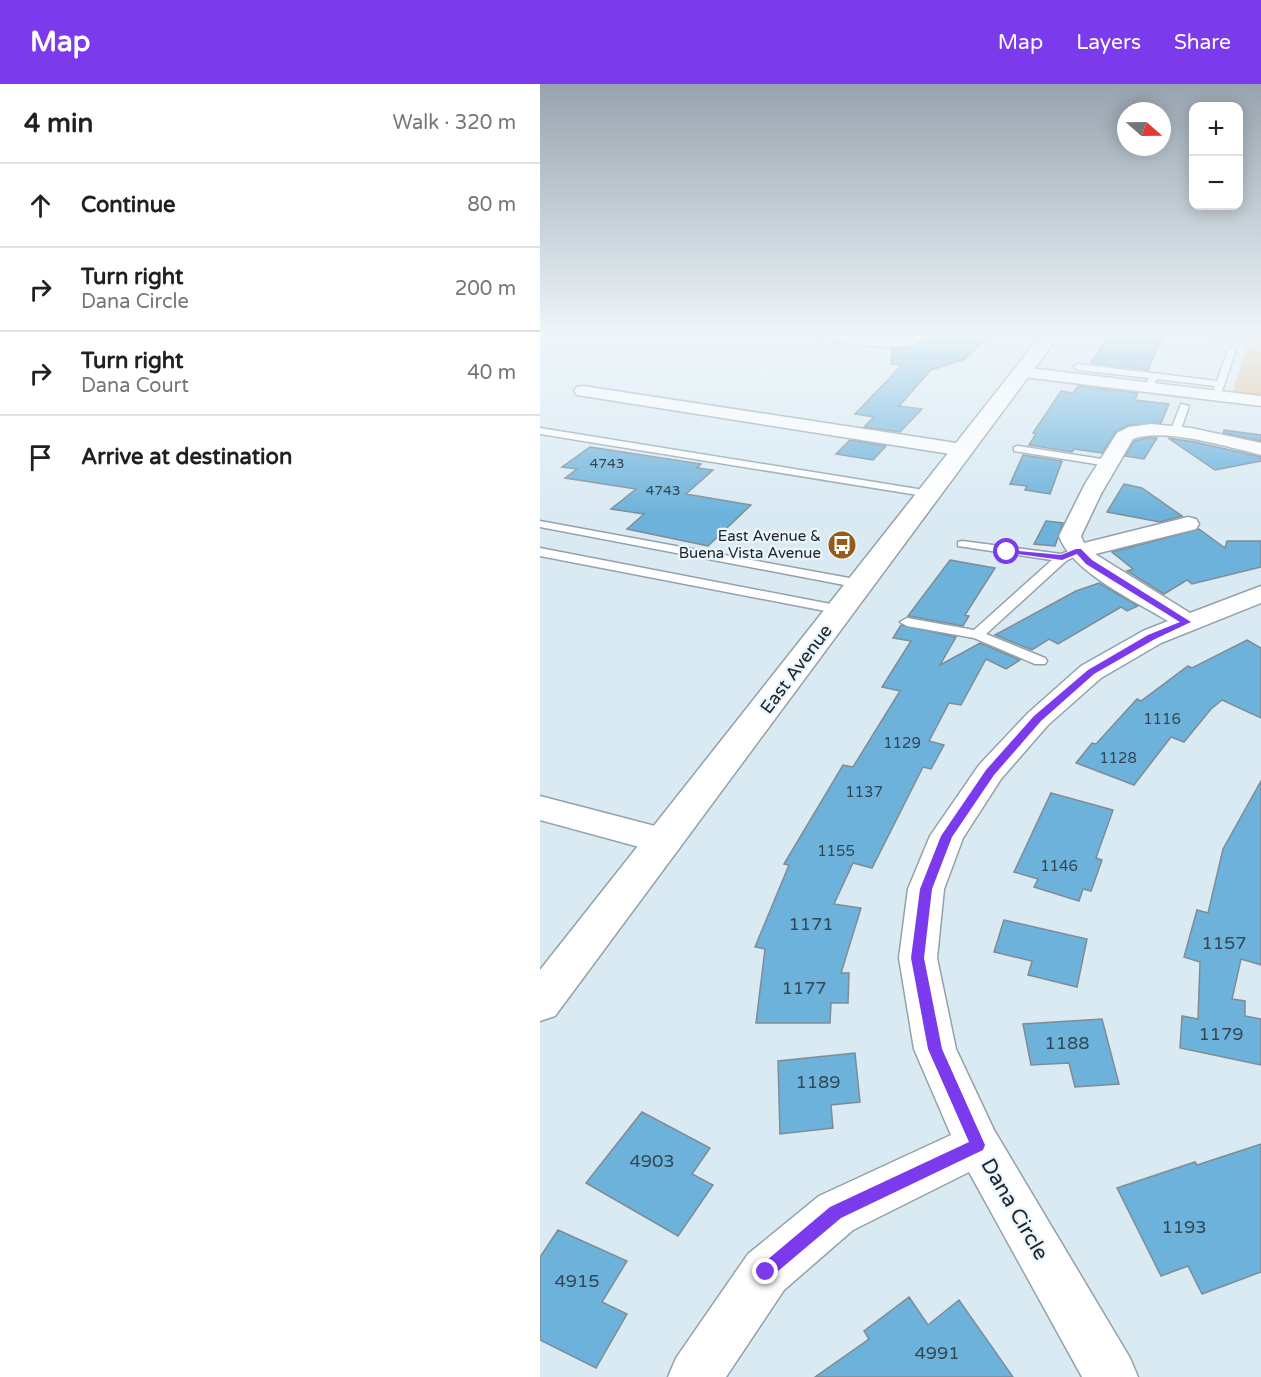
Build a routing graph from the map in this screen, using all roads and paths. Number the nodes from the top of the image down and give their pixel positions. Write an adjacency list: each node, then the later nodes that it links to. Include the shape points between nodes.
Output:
1 (605, 394): 10 (street)
2 (1005, 394): 10 (main road, East Avenue)
3 (1232, 394): 4 (street)
4 (1261, 401)
5 (1184, 406): 7 (lane)
6 (540, 431): 12 (lane)
7 (1175, 432): 9 (street); 11 (street, via 1140,428 1133,431 1126,435)
8 (1018, 449): 11 (lane)
9 (1261, 449)
10 (963, 450): 12 (main road, East Avenue)
11 (1108, 464): 17 (street, via 1070,536)
12 (930, 494): 18 (main road, East Avenue)
13 (540, 524): 18 (lane)
14 (1188, 524): 17 (street)
15 (962, 544): 17 (lane, via 1007,552)
16 (540, 552): 20 (lane)
17 (1070, 554): 22 (street); 23 (lane)
18 (861, 584): 20 (main road, East Avenue)
19 (1261, 594): 22 (street, Dana Circle)
20 (841, 610): 26 (main road, East Avenue)
21 (907, 622): 23 (lane)
22 (1187, 622): 28 (street, Dana Circle, via 1091,672 1038,718 990,772 947,836 926,889 918,958 935,1049)
23 (977, 635): 24 (lane)
24 (1040, 661)
25 (540, 808): 26 (main road)
26 (665, 841): 27 (main road, East Avenue)
27 (540, 1004)
28 (978, 1145): 29 (street, via 836,1213 766,1272); 30 (street, Dana Circle)
29 (695, 1377)
30 (1111, 1377)

